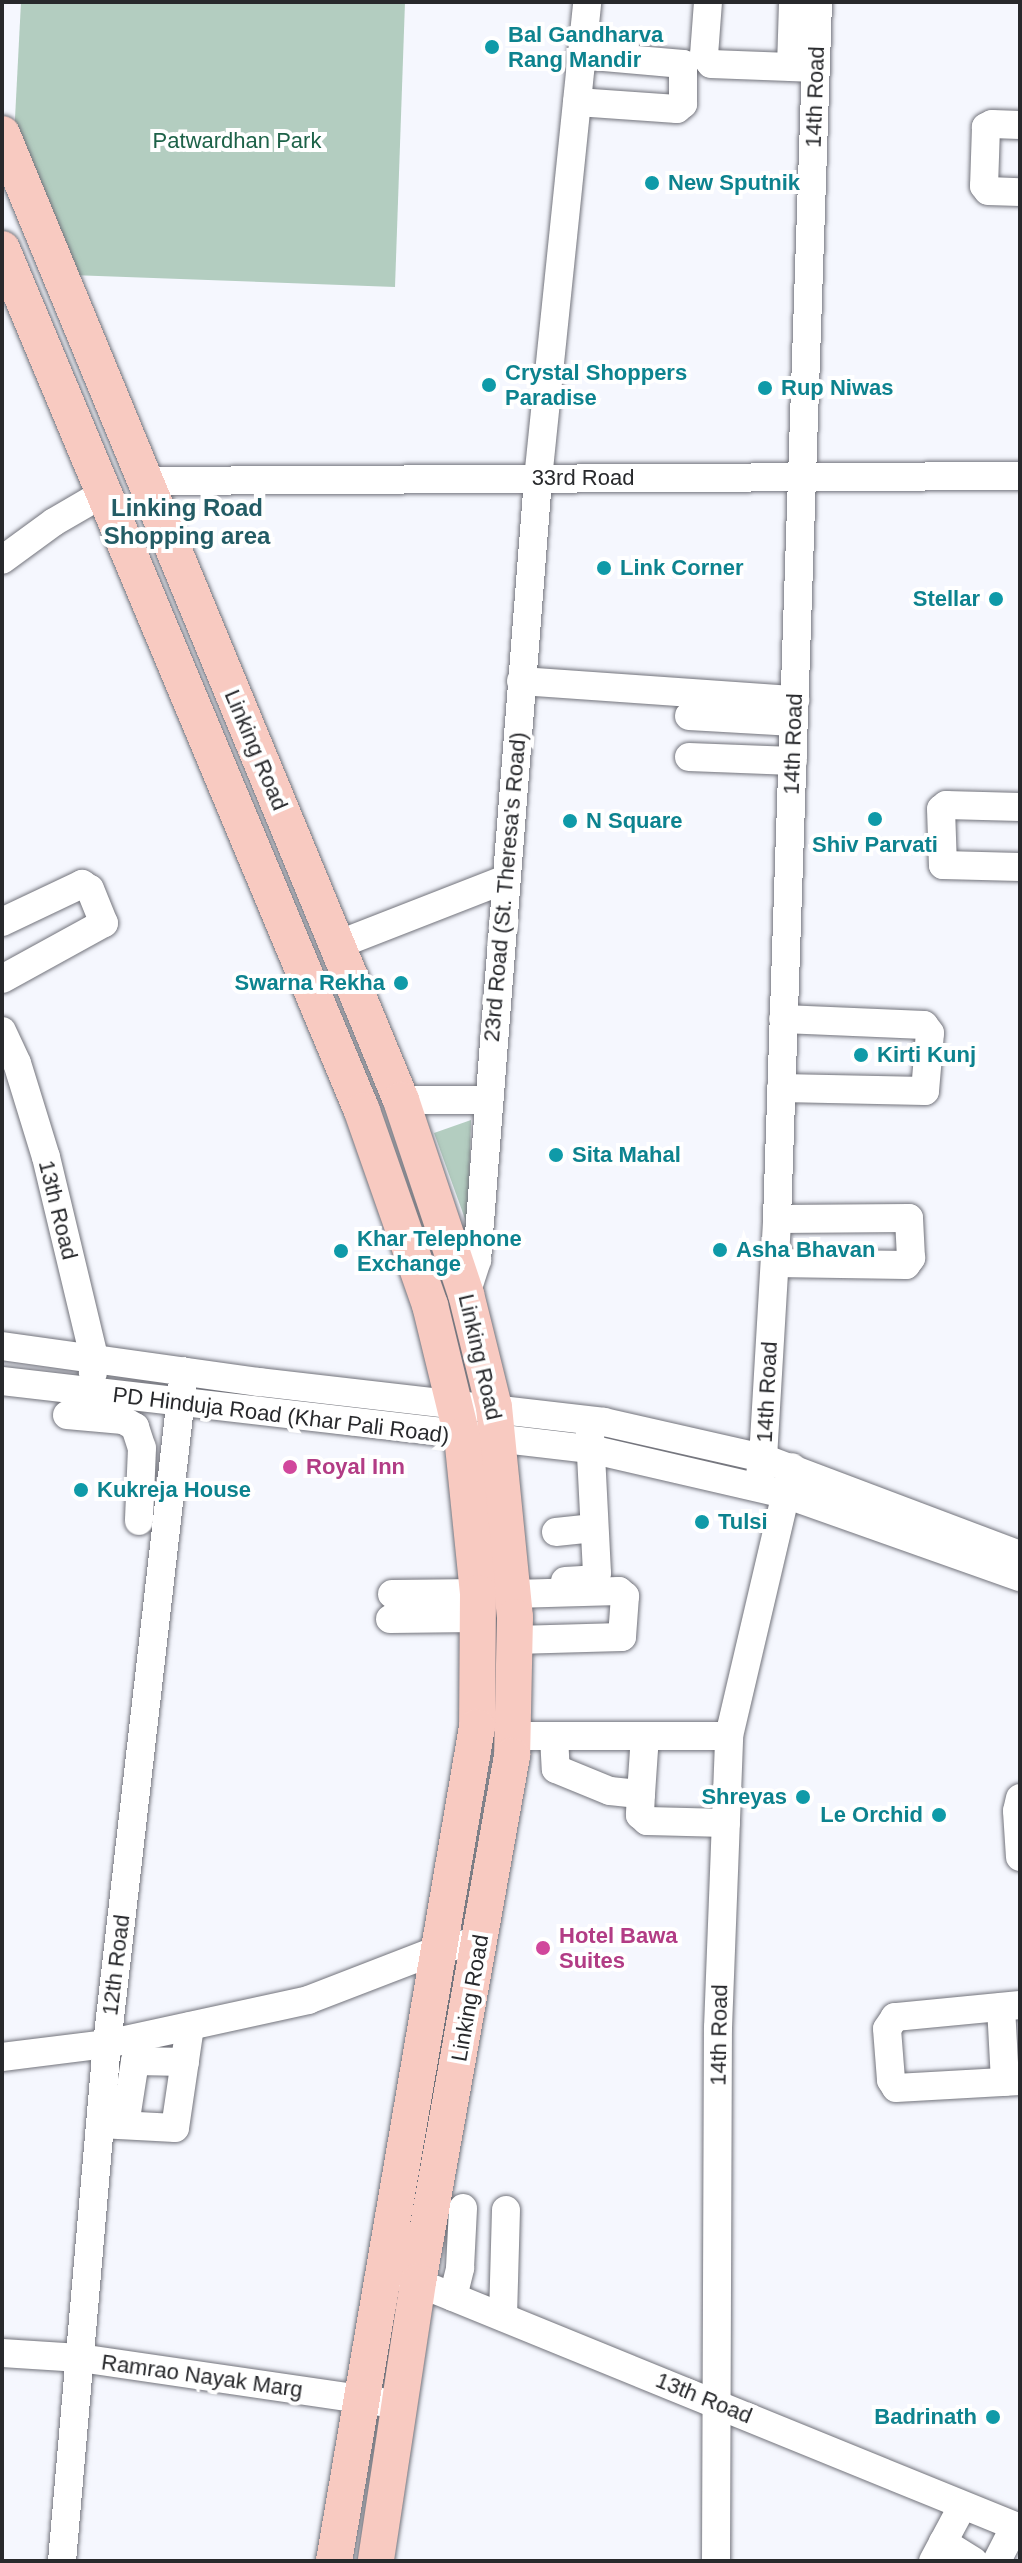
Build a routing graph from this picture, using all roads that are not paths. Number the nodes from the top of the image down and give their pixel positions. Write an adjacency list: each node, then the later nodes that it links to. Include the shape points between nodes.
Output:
1 (587, 2): 5 (street, 23rd Road (St. Theresa's Road))
2 (708, 2): 6 (street, via 707,61)
3 (793, 2): 6 (street)
4 (818, 2): 6 (street, 14th Road)
5 (590, 56): 7 (street, 23rd Road (St. Theresa's Road)); 7 (street, via 683,64 683,107)
6 (804, 68): 13 (street, 14th Road)
7 (586, 103): 14 (street, 23rd Road (St. Theresa's Road))
8 (1020, 125): 10 (street, via 986,127 984,186 988,191)
9 (2, 134): 15 (main road, Linking Road)
10 (1020, 192)
11 (3, 255): 16 (main road, Linking Road)
12 (1020, 476): 13 (street, 33rd Road)
13 (802, 477): 14 (street, 33rd Road); 19 (street, 14th Road)
14 (538, 479): 15 (street, 33rd Road); 18 (street, 23rd Road (St. Theresa's Road))
15 (145, 481): 27 (main road, Linking Road)
16 (104, 493): 17 (street); 34 (main road, Linking Road)
17 (2, 560)
18 (521, 681): 19 (street); 25 (street, 23rd Road (St. Theresa's Road))
19 (794, 711): 20 (street); 22 (street, 14th Road)
20 (689, 716)
21 (689, 757): 22 (street)
22 (793, 761): 30 (street, 14th Road)
23 (1020, 807): 24 (street, via 941,809 943,865)
24 (1020, 867)
25 (506, 879): 27 (street); 33 (street, 23rd Road (St. Theresa's Road))
26 (2, 922): 28 (street, via 82,884 90,889 104,923)
27 (337, 945): 32 (main road, Linking Road)
28 (2, 979)
29 (2, 1031): 31 (street, 13th Road)
30 (789, 1056): 30 (street, via 925,1091 930,1033 924,1025); 47 (street, 14th Road, via 783,1242)
31 (9, 1064): 37 (street, 13th Road, via 46,1157)
32 (401, 1100): 33 (street); 34 (main road); 35 (main road, Linking Road)
33 (488, 1100): 35 (street, 23rd Road (St. Theresa's Road), via 477,1260)
34 (362, 1111): 44 (main road, Linking Road, via 430,1305)
35 (466, 1294): 45 (main road, Linking Road)
36 (2, 1346): 37 (street)
37 (94, 1357): 38 (street); 41 (street, 13th Road)
38 (184, 1371): 40 (street, 12th Road); 44 (street)
39 (2, 1381): 41 (street, PD Hinduja Road (Khar Pali Road))
40 (175, 1403): 42 (street, PD Hinduja Road (Khar Pali Road)); 44 (street, PD Hinduja Road (Khar Pali Road)); 49 (street, 12th Road)
41 (73, 1407): 42 (street, PD Hinduja Road (Khar Pali Road))
42 (135, 1419): 49 (street)
43 (589, 1420): 45 (street); 46 (street); 47 (street)
44 (459, 1421): 45 (street); 54 (main road, Linking Road)
45 (496, 1422): 46 (street); 54 (main road, Linking Road)
46 (590, 1449): 48 (street); 50 (street)
47 (763, 1458): 48 (street, 14th Road)
48 (778, 1482): 52 (street); 53 (street); 58 (street, 14th Road)
49 (143, 1521): 69 (street, 12th Road)
50 (594, 1528): 51 (street); 54 (street, via 593,1578)
51 (556, 1532)
52 (1020, 1555)
53 (1020, 1577)
54 (495, 1598): 55 (street); 56 (main road, Linking Road); 56 (street, via 619,1591 625,1596 622,1637); 66 (main road, Linking Road)
55 (391, 1607)
56 (515, 1640): 59 (main road, Linking Road)
57 (645, 1736): 58 (street); 60 (street); 61 (street)
58 (721, 1736): 63 (street, 14th Road)
59 (513, 1746): 60 (street); 65 (main road, Linking Road)
60 (554, 1746): 61 (street, via 556,1769 610,1791)
61 (641, 1794): 63 (street, via 642,1819)
62 (1020, 1798): 64 (street)
63 (718, 1822): 84 (street, 14th Road)
64 (1020, 1857)
65 (480, 1941): 66 (street); 76 (main road, Linking Road)
66 (440, 1949): 68 (street, via 308,2000); 78 (main road, Linking Road)
67 (1010, 2006): 72 (street); 72 (street, via 895,2017 887,2029 896,2088)
68 (190, 2026): 69 (street); 71 (street)
69 (107, 2044): 70 (street); 73 (street, 12th Road)
70 (2, 2057)
71 (185, 2062): 73 (street, via 135,2061); 73 (street, via 175,2128)
72 (1013, 2082)
73 (112, 2124): 82 (street, 12th Road)
74 (463, 2208): 76 (street)
75 (506, 2210): 77 (street)
76 (451, 2252): 77 (street); 78 (main road, Linking Road); 79 (street)
77 (504, 2271): 80 (street)
78 (402, 2276): 79 (street, 13th Road); 83 (main road, Linking Road); 85 (main road, Linking Road)
79 (453, 2297): 80 (street, 13th Road)
80 (503, 2317): 84 (street, 13th Road)
81 (2, 2353): 82 (street, Ramrao Nayak Marg)
82 (80, 2358): 83 (street, Ramrao Nayak Marg); 89 (street, 12th Road)
83 (363, 2400): 85 (street, Ramrao Nayak Marg); 90 (main road, Linking Road)
84 (718, 2403): 86 (street, 13th Road); 92 (street, 14th Road)
85 (401, 2405): 91 (main road, Linking Road)
86 (962, 2507): 87 (street, 13th Road); 88 (street)
87 (1018, 2527): 94 (street)
88 (938, 2552): 93 (street)
89 (62, 2561)
90 (334, 2561)
91 (376, 2561)
92 (716, 2561)
93 (974, 2561)
94 (997, 2561)

